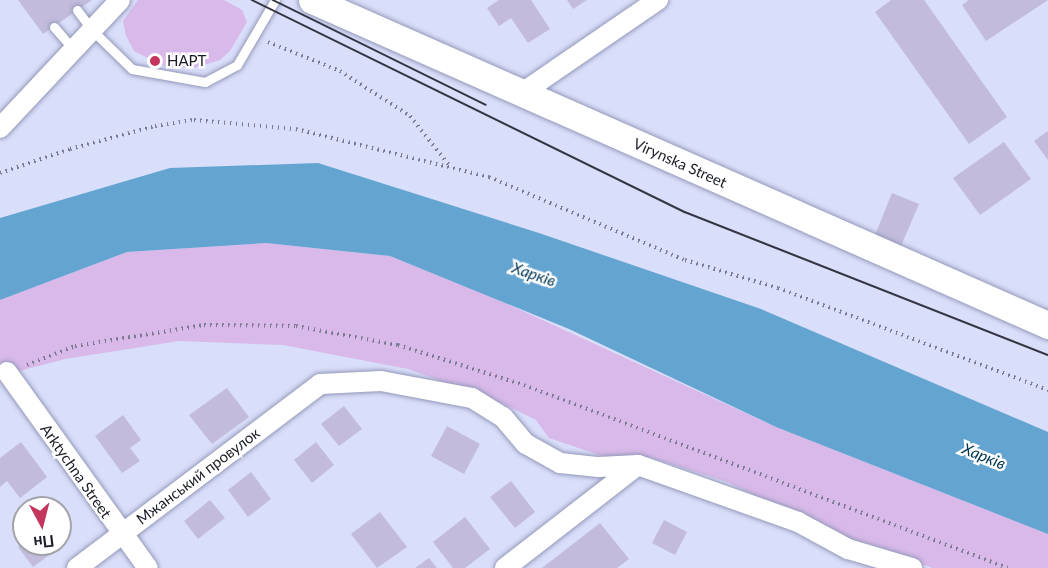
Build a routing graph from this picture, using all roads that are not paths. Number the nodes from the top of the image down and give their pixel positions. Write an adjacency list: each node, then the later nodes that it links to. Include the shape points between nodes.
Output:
1 (120, 0): 7 (street)
2 (276, 0): 7 (lane, via 237,65 205,82 132,69)
3 (312, 0): 9 (main road, Virynska Street)
4 (658, 0): 9 (street)
5 (77, 10): 7 (lane)
6 (54, 27): 8 (lane)
7 (93, 31): 8 (street)
8 (75, 50): 10 (street)
9 (522, 93): 11 (main road, Virynska Street)
10 (0, 128)
11 (1048, 325)
12 (7, 372): 14 (street, Arktychna Street)
13 (638, 465): 14 (street, Мжанський провулок, via 560,464 526,444 502,417 472,398 381,381 320,384); 15 (street, via 798,522 848,549); 18 (street)
14 (121, 534): 16 (street, Мжанський провулок); 17 (street, Arktychna Street)
15 (899, 566)
16 (77, 568)
17 (148, 568)
18 (505, 568)

